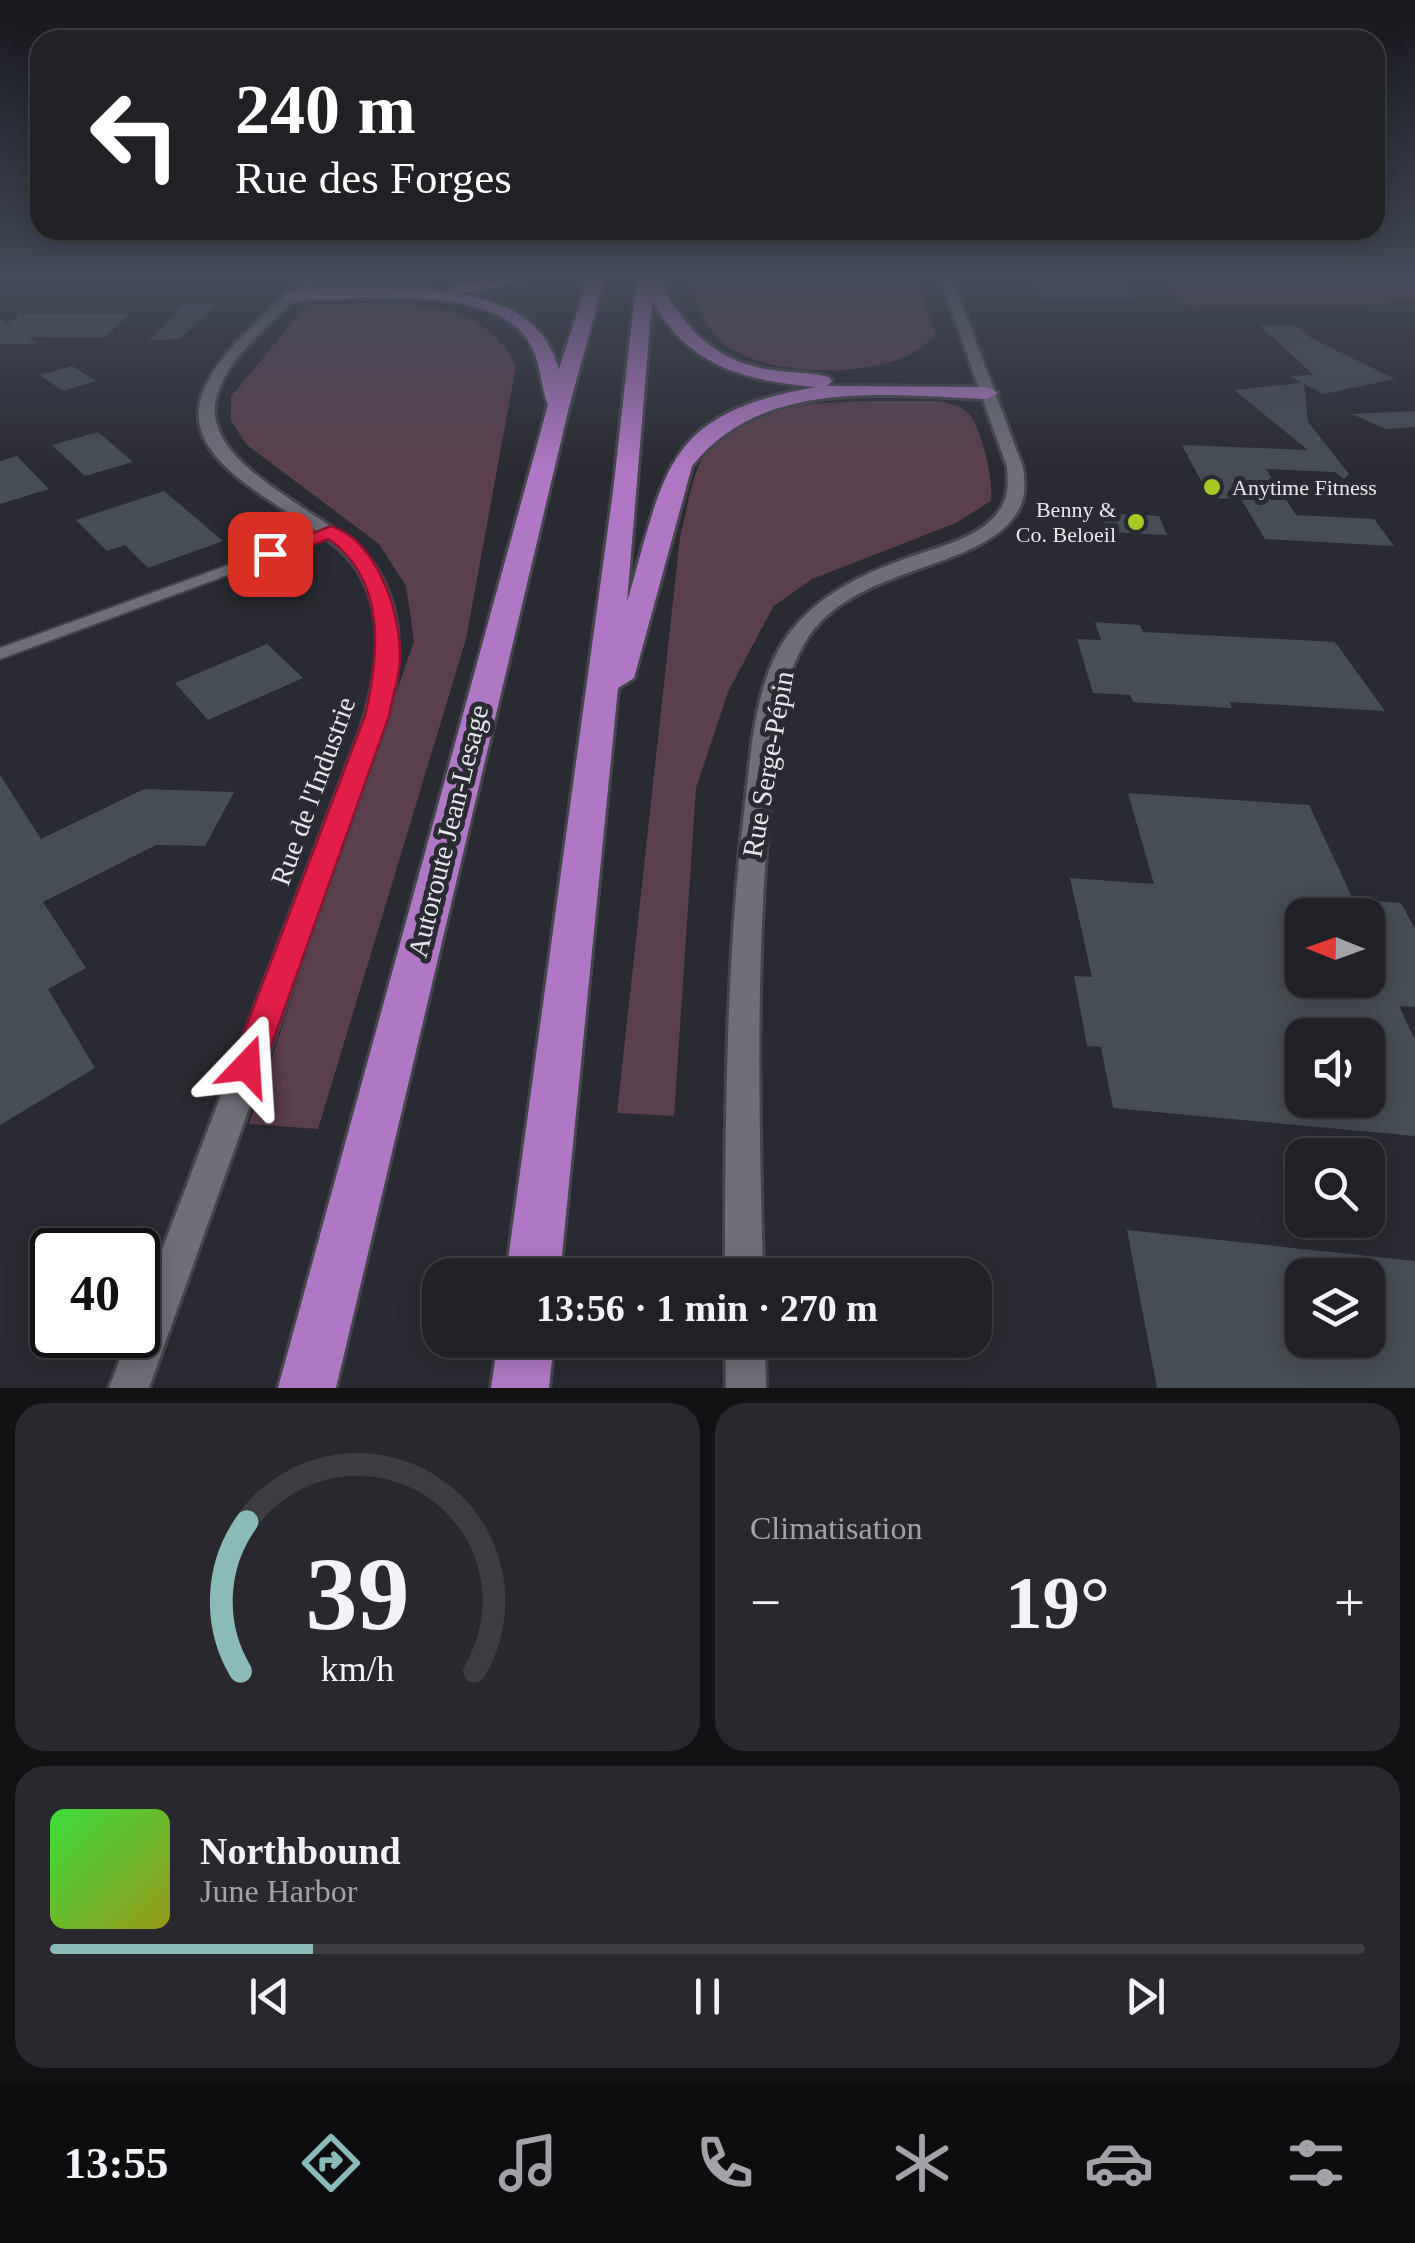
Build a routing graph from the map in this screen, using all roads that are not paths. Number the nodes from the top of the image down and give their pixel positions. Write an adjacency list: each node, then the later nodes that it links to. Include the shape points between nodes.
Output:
1 (252, 341): 9 (street, Rue de l'Industrie, via 214,384 206,426 233,465)
2 (537, 341): 8 (highway)
3 (577, 341): 8 (highway, Autoroute Jean-Lesage)
4 (642, 341): 11 (highway)
5 (689, 341): 7 (highway, via 730,366 801,380)
6 (970, 341): 7 (street, Rue Serge-Pépin)
7 (987, 388): 11 (highway, via 810,394 744,412 700,440 670,494); 13 (street, Rue Serge-Pépin, via 1019,481 1012,509 982,534 890,571 827,607 792,644 778,681 746,910)
8 (558, 407): 17 (highway, Autoroute Jean-Lesage)
9 (331, 532): 10 (street); 16 (street, Rue de l'Industrie, via 356,553 380,595 388,634 385,687)
10 (0, 654)
11 (592, 769): 12 (highway)
12 (535, 1258)
13 (744, 1258)
14 (524, 1358): 18 (highway)
15 (745, 1358): 19 (street)
16 (128, 1388)
17 (307, 1388)
18 (520, 1388)
19 (746, 1388)

